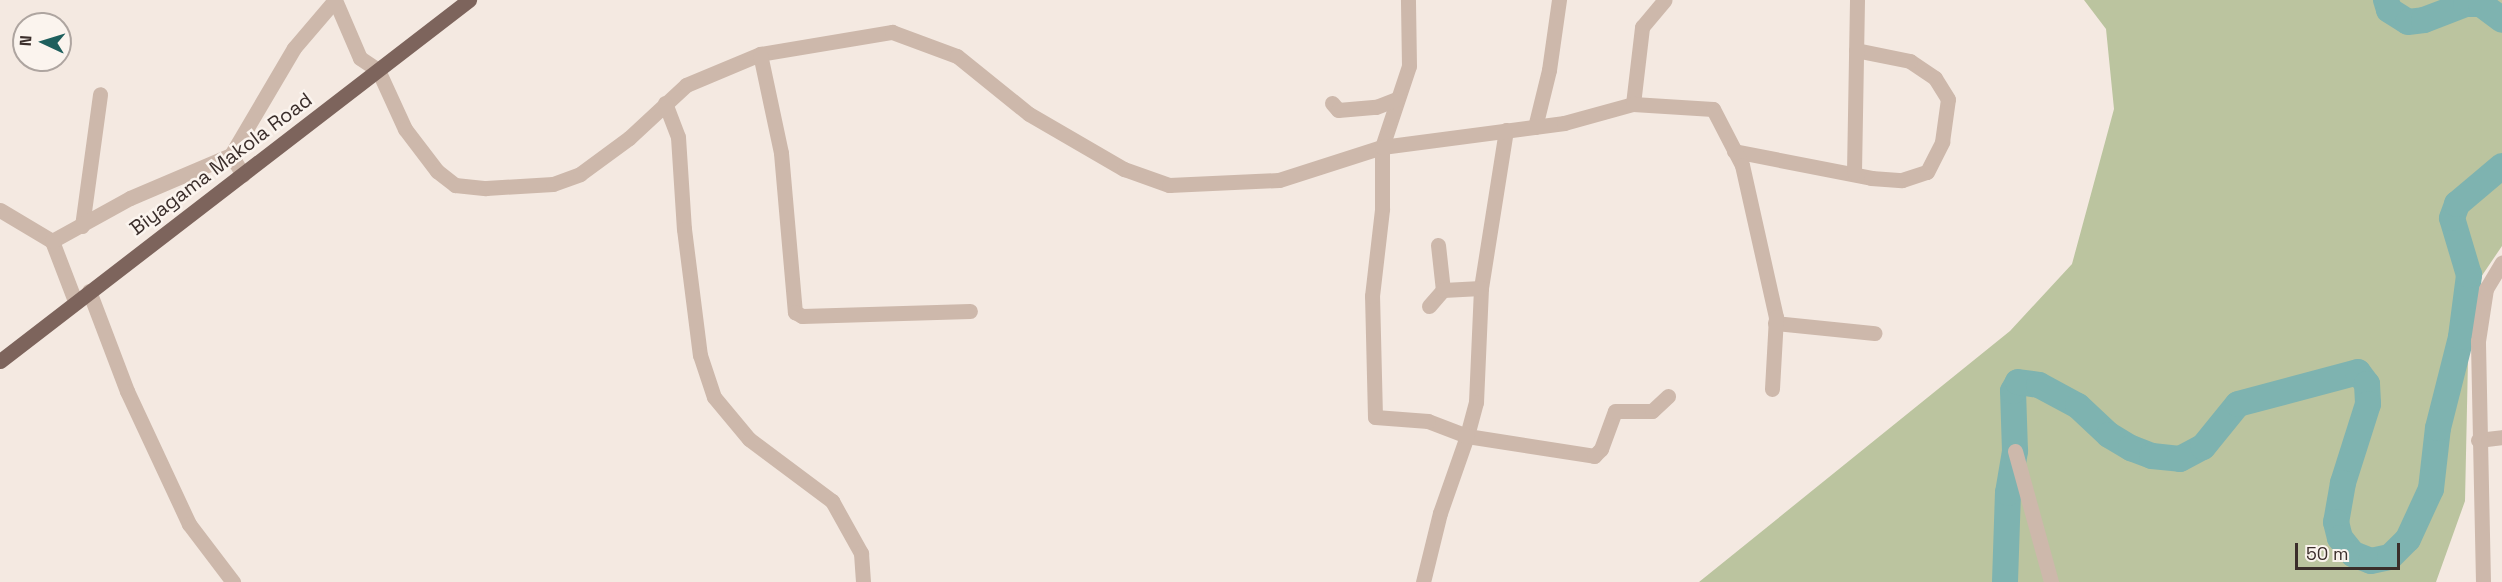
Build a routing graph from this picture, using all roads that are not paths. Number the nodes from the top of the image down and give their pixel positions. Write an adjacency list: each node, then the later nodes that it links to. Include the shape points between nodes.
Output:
1 (335, 0): 9 (street, via 360,58); 19 (street, via 294,48)
2 (469, 0): 9 (main road, Biyagama Makola Road)
3 (1408, 0): 11 (street, via 1409,66)
4 (1559, 0): 15 (street, via 1549,70)
5 (1665, 0): 14 (street, via 1642,27)
6 (1857, 0): 7 (street)
7 (1856, 50): 20 (street); 20 (street, via 1910,61 1935,78 1948,99 1942,142 1927,172 1902,180 1871,178)
8 (760, 54): 12 (street, via 686,85); 17 (street, via 892,32 957,56 1029,114 1124,169 1169,184 1279,180); 32 (street, via 781,153 795,312 802,316)
9 (378, 70): 12 (street, via 405,129 437,171 455,185 486,188 553,184 580,174 629,138); 21 (main road, Biyagama Makola Road)
10 (100, 94): 23 (street)
11 (1397, 99): 13 (street, via 1376,107 1338,110); 17 (street)
12 (665, 103): 43 (street, via 678,137 684,229 700,355 714,398 749,439 832,501 861,553)
13 (1332, 103)
14 (1633, 104): 15 (street); 18 (street, via 1713,109)
15 (1535, 127): 16 (street)
16 (1506, 130): 17 (street); 27 (street)
17 (1382, 147): 38 (street, via 1382,208 1372,296 1375,417 1428,421)
18 (1734, 151): 20 (street, via 1801,166); 33 (street, via 1742,165)
19 (231, 155): 21 (street); 23 (street, via 130,198)
20 (1854, 172)
21 (243, 175): 29 (main road, Biyagama Makola Road)
22 (0, 210): 24 (street)
23 (82, 226): 24 (street)
24 (52, 242): 30 (street)
25 (1438, 245): 28 (street)
26 (2502, 262): 40 (street, via 2486,289 2478,341)
27 (1481, 288): 28 (street); 38 (street, via 1476,402)
28 (1443, 290): 31 (street)
29 (89, 291): 30 (main road, Biyagama Makola Road); 42 (street, via 127,390 189,524)
30 (75, 301): 35 (main road, Biyagama Makola Road)
31 (1429, 306)
32 (970, 311)
33 (1775, 323): 34 (street); 36 (street)
34 (1874, 333)
35 (0, 361)
36 (1772, 389)
37 (1668, 396): 38 (street, via 1652,411 1615,411 1601,449 1594,456)
38 (1467, 436): 44 (street, via 1440,513)
39 (2502, 437): 40 (street)
40 (2478, 440): 46 (street)
41 (2015, 451): 45 (street)
42 (233, 582)
43 (863, 582)
44 (1423, 582)
45 (2051, 582)
46 (2483, 582)

